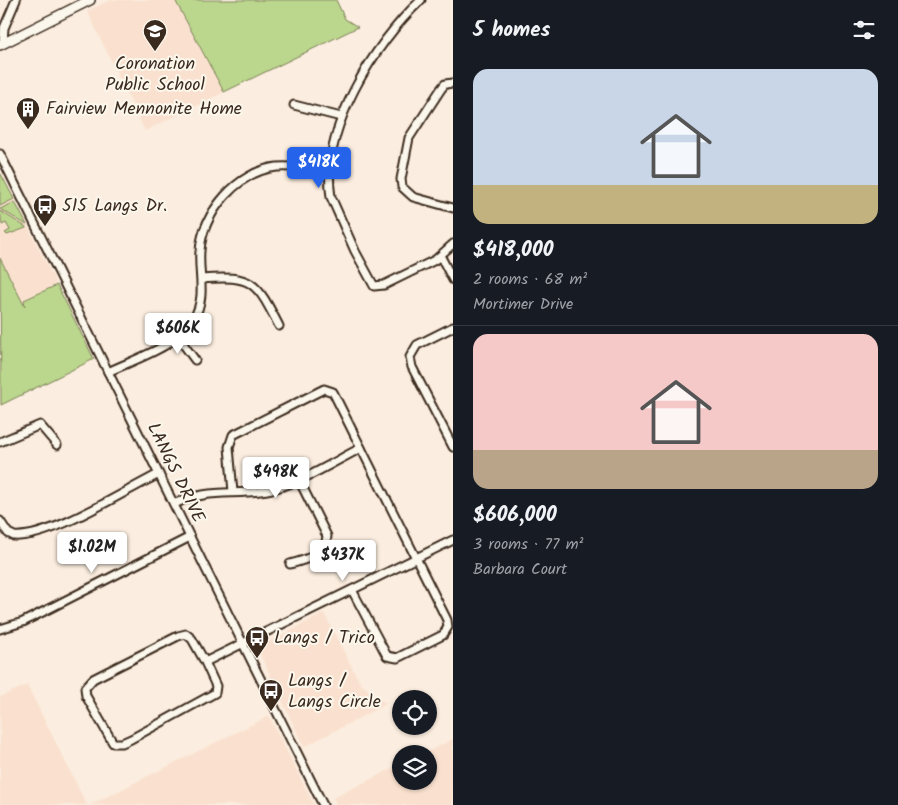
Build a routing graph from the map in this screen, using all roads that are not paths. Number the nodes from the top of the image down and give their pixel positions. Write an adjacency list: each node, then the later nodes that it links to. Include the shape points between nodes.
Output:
1 (16, 0): 4 (street)
2 (90, 0): 4 (main road)
3 (421, 0): 7 (street, via 399,21 350,95)
4 (1, 43)
5 (453, 83): 10 (street, via 445,84 409,138 401,179 408,194)
6 (294, 105): 7 (street)
7 (341, 117): 9 (street)
8 (0, 154): 19 (street, LANGS DRIVE)
9 (331, 172): 12 (street, via 331,198 374,286 384,285); 13 (street, via 277,167 233,188 206,222 200,249)
10 (453, 208)
11 (453, 244): 12 (street)
12 (441, 257): 14 (street)
13 (202, 279): 15 (street, via 232,277 246,280 258,289); 17 (street, via 199,308 187,329)
14 (453, 280)
15 (279, 326)
16 (453, 327): 22 (street, via 417,345 410,357 412,367)
17 (178, 337): 18 (street); 19 (street)
18 (195, 360)
19 (108, 372): 24 (street, LANGS DRIVE)
20 (0, 442): 21 (street, via 40,425)
21 (57, 445)
22 (453, 447)
23 (361, 448): 25 (street); 26 (street, via 335,395 324,389 233,434 229,447); 31 (street)
24 (158, 474): 27 (street, LANGS DRIVE); 28 (street, via 50,528 14,536)
25 (299, 480): 26 (street, via 268,490); 32 (street, via 327,536 327,544 323,550)
26 (234, 492): 27 (street, via 196,495)
27 (174, 504): 29 (street, LANGS DRIVE)
28 (0, 521)
29 (190, 537): 34 (street, via 23,622); 35 (street, LANGS DRIVE)
30 (453, 540): 31 (street)
31 (416, 558): 33 (street); 33 (street, via 447,620 448,626 443,635 392,658 383,652)
32 (290, 564)
33 (352, 590): 35 (street)
34 (0, 629)
35 (243, 644): 36 (street); 37 (street, LANGS DRIVE)
36 (205, 662): 36 (street, via 192,639 186,634 178,636 93,679 85,688 86,696 109,738 113,743 122,743 215,693 216,686)
37 (323, 805)

